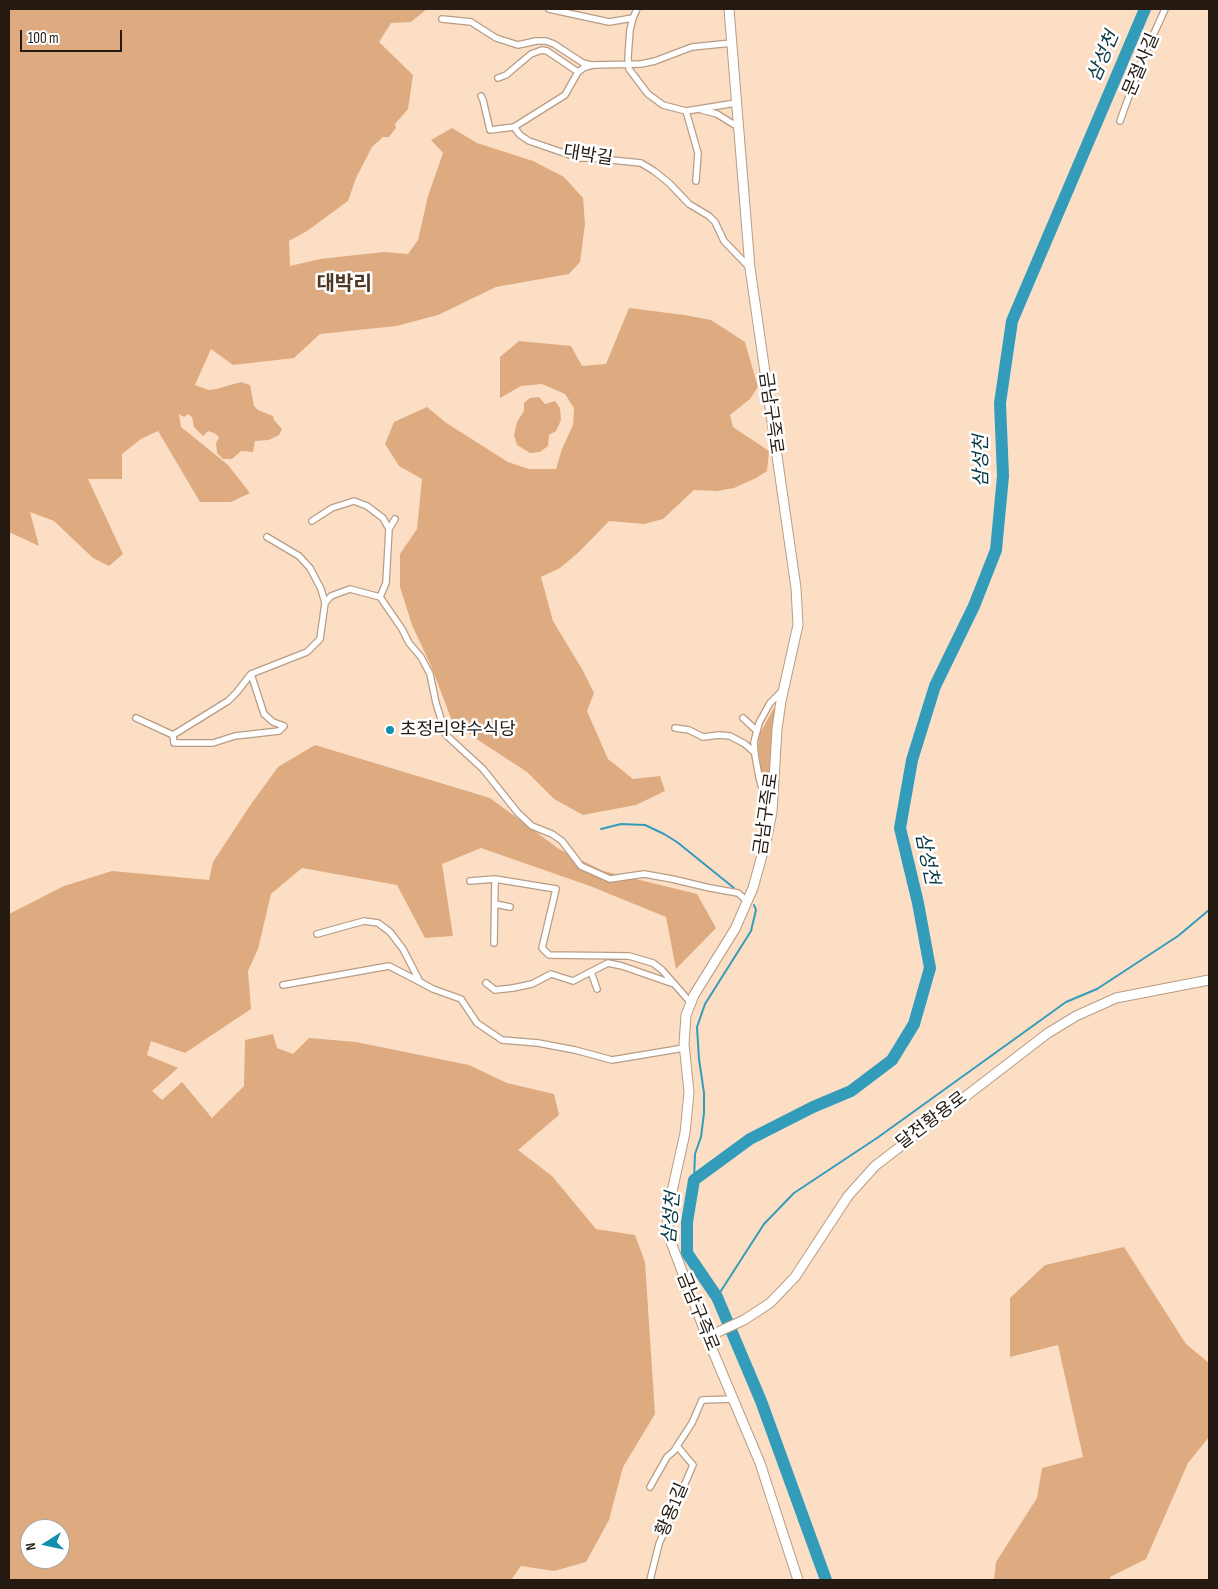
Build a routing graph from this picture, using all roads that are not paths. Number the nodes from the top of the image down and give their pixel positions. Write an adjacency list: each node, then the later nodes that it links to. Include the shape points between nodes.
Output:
1 (549, 9): 5 (street, via 609,22)
2 (637, 9): 5 (street)
3 (730, 9): 7 (main road, 금남구즉로)
4 (1165, 9): 16 (street, 문절사길)
5 (632, 18): 9 (street)
6 (442, 19): 8 (street, via 471,22 496,38 518,45 546,41 583,64)
7 (732, 43): 9 (street, via 692,47 655,61); 13 (main road, 금남구즉로)
8 (593, 65): 9 (street); 10 (street)
9 (628, 65): 15 (street, via 642,88 654,99 670,108)
10 (578, 72): 11 (street, via 542,50 530,54); 18 (street, via 565,95)
11 (498, 78)
12 (481, 96): 18 (street, via 490,130)
13 (736, 103): 14 (street); 17 (main road, 금남구즉로)
14 (701, 109): 15 (street); 17 (street)
15 (686, 111): 19 (street, via 698,153)
16 (1120, 121)
17 (738, 126): 20 (main road, 금남구즉로)
18 (514, 127): 20 (street, 대박길, via 520,135 543,146 580,158 641,163 664,179 689,204 709,216 724,241)
19 (696, 181)
20 (750, 268): 28 (main road, 금남구즉로, via 796,588 798,625)
21 (395, 519): 23 (street)
22 (312, 520): 23 (street, via 332,508 354,502 367,506 383,518)
23 (389, 529): 25 (street, via 386,583)
24 (267, 537): 26 (street, via 299,556 310,568)
25 (380, 597): 26 (street, via 350,589 331,596); 38 (street, via 430,674 446,735 484,769 532,826 562,841 581,866 610,879 644,874 738,893)
26 (325, 603): 27 (street, via 320,639 307,652)
27 (251, 674): 33 (street, via 228,701); 33 (street, via 264,714 284,726 279,731 234,736 213,743 174,743)
28 (784, 690): 32 (street, via 770,704); 35 (main road, 금남구즉로, via 777,729)
29 (136, 718): 33 (street)
30 (743, 718): 32 (street)
31 (676, 728): 34 (street, via 703,737 730,736)
32 (757, 731): 34 (street)
33 (173, 735)
34 (755, 753): 35 (street, via 764,796)
35 (772, 809): 38 (main road, 금남구즉로, via 766,841)
36 (495, 879): 37 (street); 39 (street); 47 (street, via 556,889 542,948 549,955 629,956 653,963)
37 (470, 881)
38 (747, 901): 50 (main road, 금남구즉로, via 735,929)
39 (494, 904): 40 (street); 42 (street)
40 (510, 907)
41 (317, 934): 45 (street, via 364,921 378,923 403,949)
42 (494, 943)
43 (591, 972): 46 (street, via 573,981 551,974 532,984 495,990); 47 (street, via 608,963); 49 (street)
44 (1209, 980): 52 (main road, 달전황용로, via 1116,998 1048,1032 875,1166 848,1196 795,1277 770,1303 744,1320)
45 (420, 982): 48 (street, via 389,966); 51 (street, via 461,999 477,1023 502,1040 538,1043 612,1060)
46 (486, 983)
47 (673, 984): 50 (street)
48 (283, 985)
49 (597, 990)
50 (691, 1003): 51 (main road, 금남구즉로, via 686,1015)
51 (684, 1048): 52 (main road, 금남구즉로, via 689,1092 685,1134 667,1214 669,1237)
52 (711, 1335): 53 (main road, 금남구즉로)
53 (733, 1399): 54 (street, 황용1길, via 702,1400); 57 (main road, 금남구즉로, via 760,1463)
54 (677, 1446): 55 (street, 황용1길); 56 (street, 황용1길, via 692,1465 659,1544)
55 (650, 1487)
56 (650, 1580)
57 (798, 1580)

